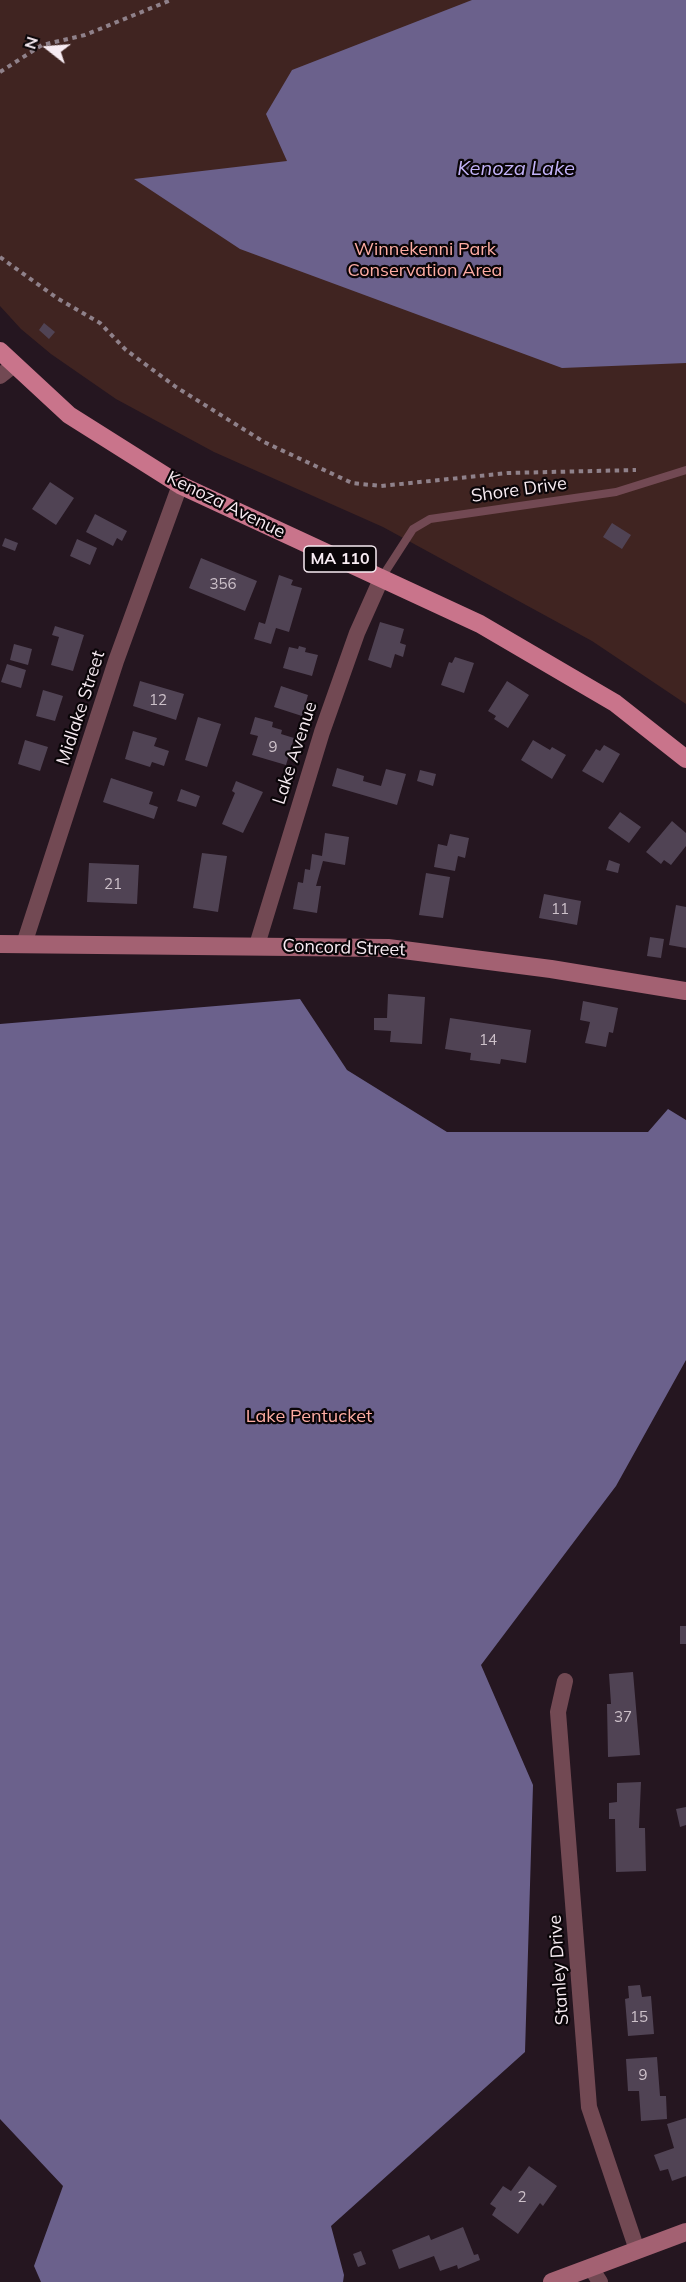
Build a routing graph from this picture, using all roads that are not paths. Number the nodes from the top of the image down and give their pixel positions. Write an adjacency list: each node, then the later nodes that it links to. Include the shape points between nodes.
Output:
1 (0, 351): 2 (main road, Kenoza Avenue / MA 110)
2 (7, 370): 4 (main road, Kenoza Avenue / MA 110, via 69,415)
3 (686, 470): 5 (lane, Shore Drive, via 616,492 430,519 413,529)
4 (180, 485): 5 (main road, Kenoza Avenue / MA 110); 8 (street, Midlake Street, via 116,661)
5 (382, 577): 6 (main road, Kenoza Avenue / MA 110, via 480,624 615,703); 9 (street, Lake Avenue, via 357,633 322,732)
6 (686, 759)
7 (0, 944): 8 (main road, Concord Street)
8 (24, 944): 9 (main road, Concord Street)
9 (257, 945): 10 (main road, Concord Street, via 388,948)
10 (686, 991)
11 (565, 1681): 13 (street, Stanley Drive, via 558,1712 589,2108)
12 (686, 2232): 13 (main road)
13 (637, 2250): 14 (main road)
14 (595, 2275): 15 (main road)
15 (552, 2282)

